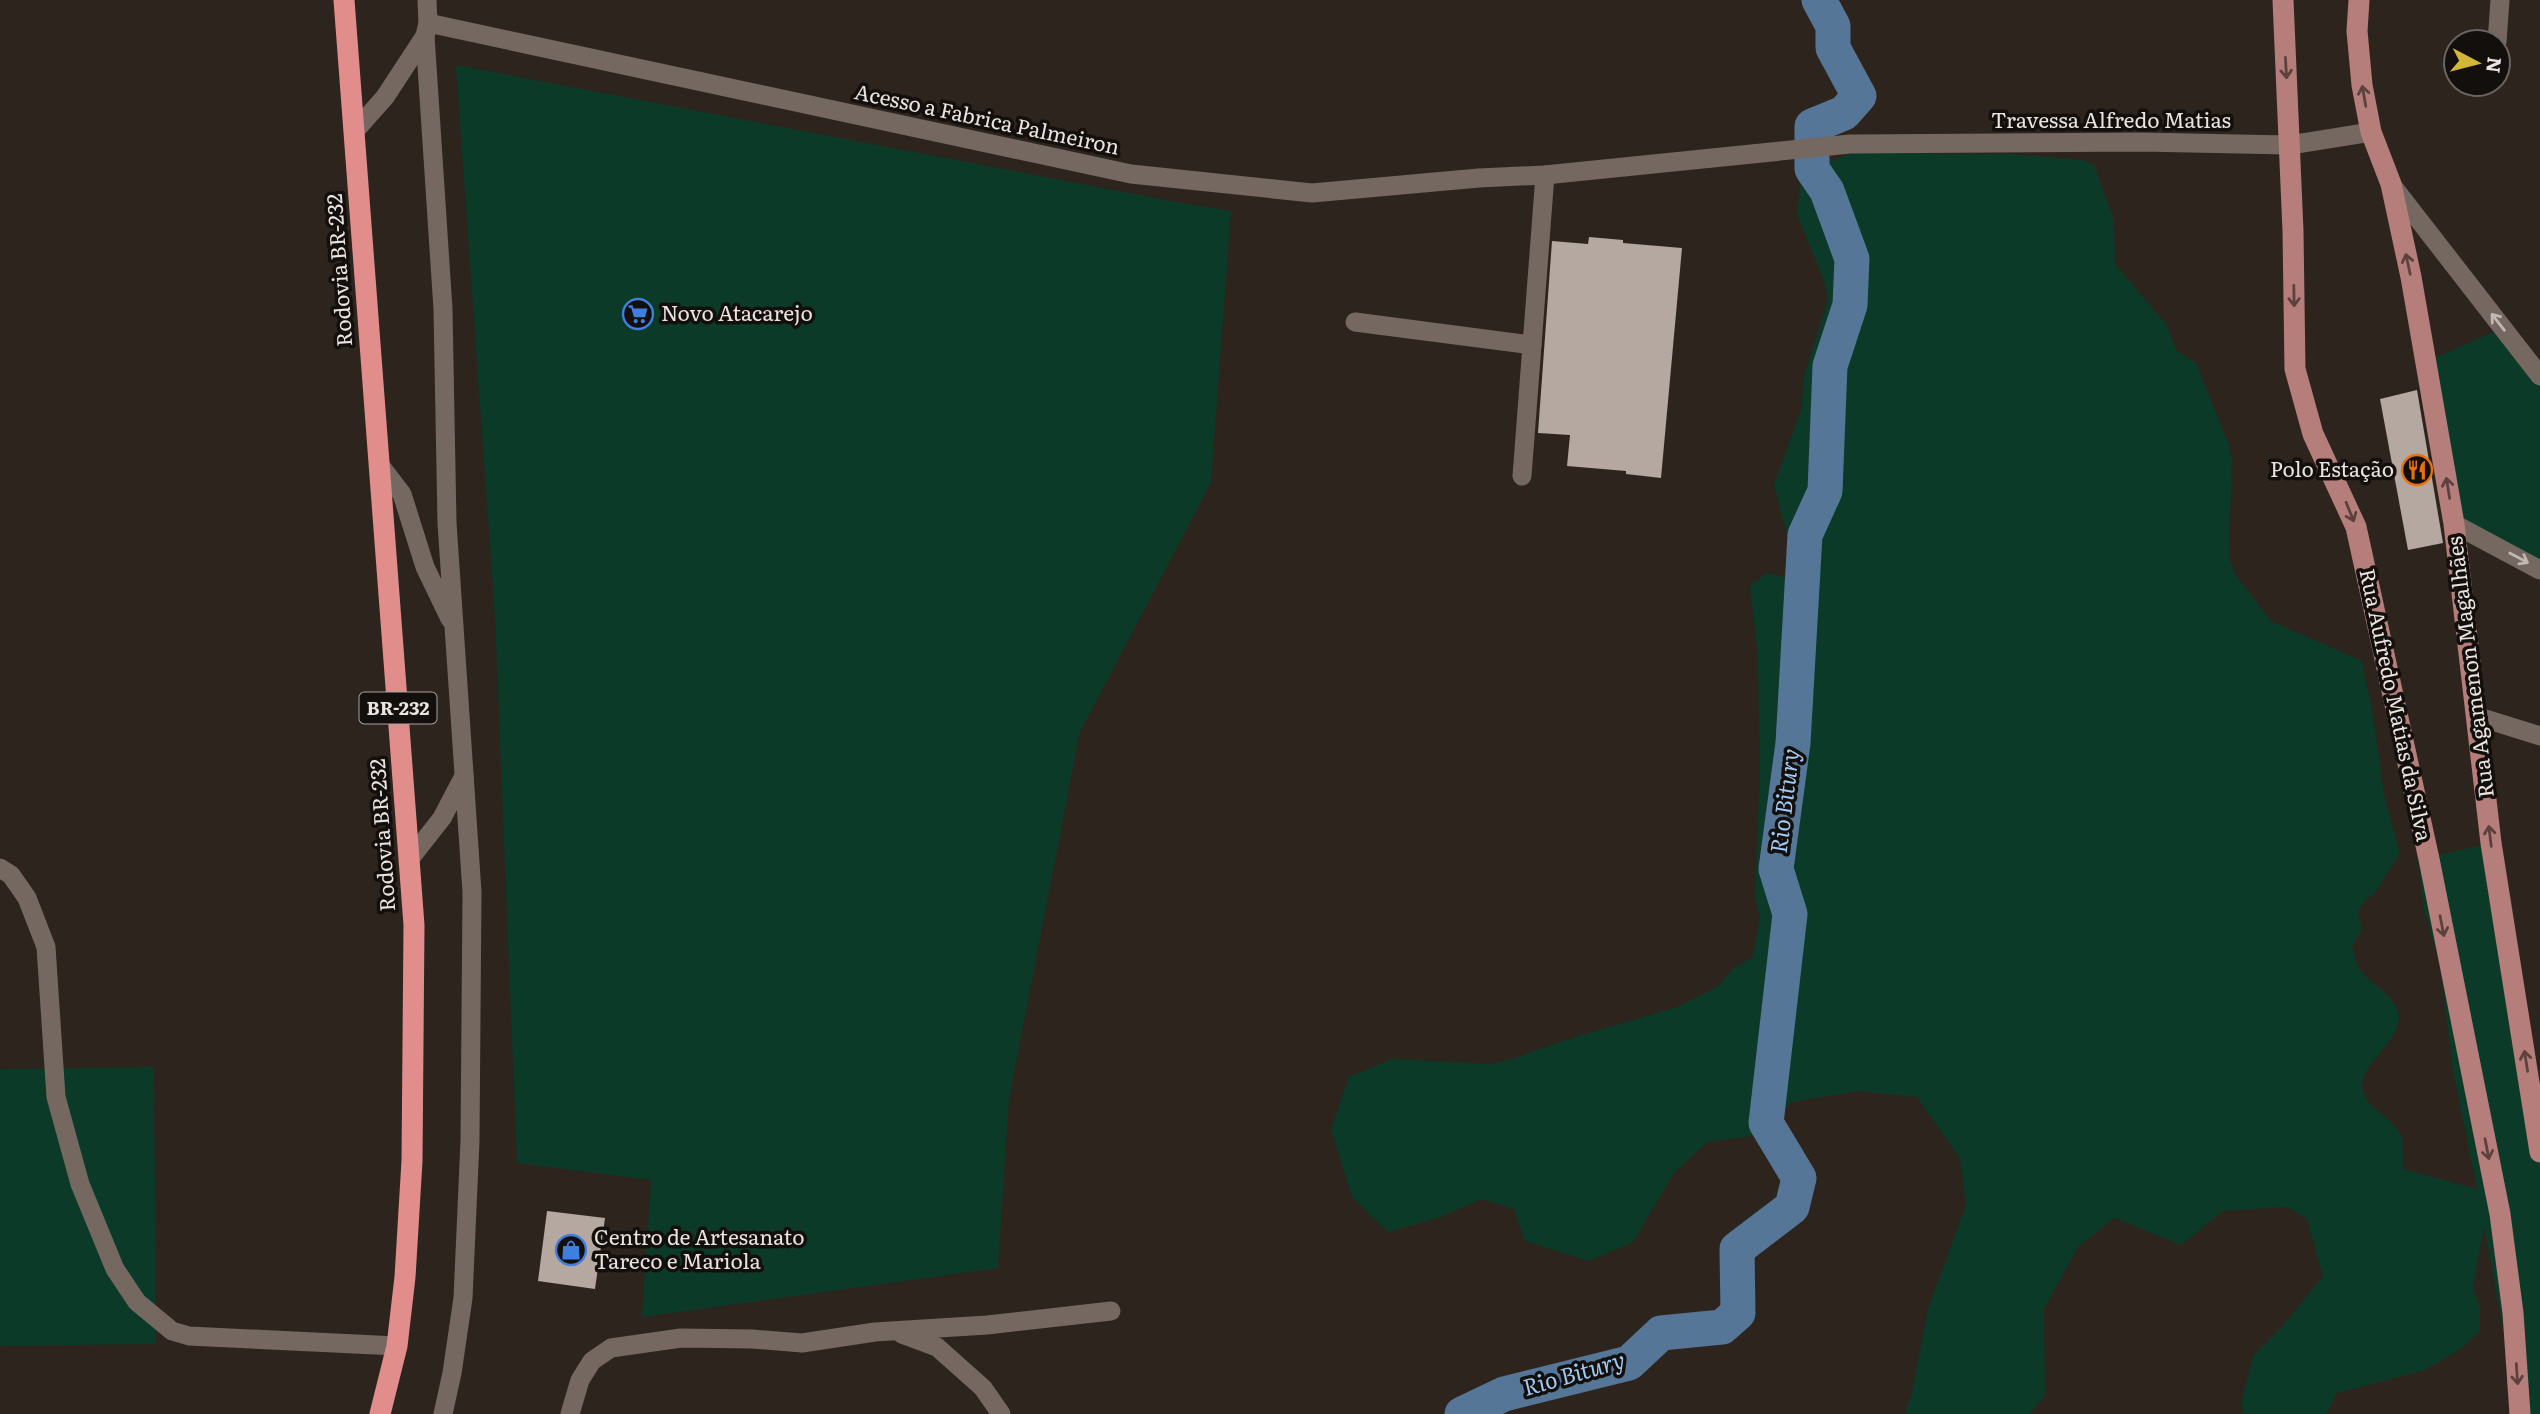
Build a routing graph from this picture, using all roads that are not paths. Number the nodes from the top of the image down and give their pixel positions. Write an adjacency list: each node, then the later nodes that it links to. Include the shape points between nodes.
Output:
1 (344, 0): 8 (highway, Rodovia BR-232 / BR-232)
2 (427, 0): 7 (street)
3 (2283, 0): 10 (main road, Rua Aufredo Matias da Silva, one-way to 10)
4 (2358, 0): 9 (main road, Rua Agamenon Magalhães, one-way to 4, via 2361,72)
5 (2500, 0): 6 (street)
6 (2498, 28)
7 (426, 30): 8 (street, via 385,97); 12 (street, Acesso a Fabrica Palmeiron, via 1130,174 1312,193); 21 (street, via 443,309)
8 (354, 132): 17 (highway, Rodovia BR-232 / BR-232)
9 (2371, 132): 10 (street, Travessa Alfredo Matias); 13 (main road, Rua Agamenon Magalhães)
10 (2290, 145): 11 (street, Travessa Alfredo Matias, via 1850,144); 35 (main road, Rua Aufredo Matias da Silva, one-way to 35, via 2295,369 2313,434 2356,527 2429,859 2500,1214)
11 (1786, 149): 12 (street, Acesso a Fabrica Palmeiron)
12 (1545, 175): 15 (street)
13 (2391, 184): 16 (street, one-way to 13); 19 (main road, Rua Agamenon Magalhães, one-way to 13)
14 (1355, 322): 15 (street)
15 (1532, 345): 18 (street)
16 (2540, 376)
17 (379, 464): 21 (street, via 402,494 425,567); 25 (highway, Rodovia BR-232 / BR-232)
18 (1522, 476)
19 (2454, 524): 20 (street, one-way to 20); 22 (main road, Rua Agamenon Magalhães)
20 (2540, 570)
21 (454, 626): 24 (street)
22 (2476, 716): 23 (street); 27 (main road, Rua Agamenon Magalhães, one-way to 22, via 2491,843)
23 (2540, 736)
24 (464, 775): 25 (street, via 442,818); 32 (street, via 472,892 470,1141 463,1298)
25 (409, 860): 30 (highway, Rodovia BR-232 / BR-232, via 414,925 412,1161)
26 (0, 868): 30 (street, via 27,898 46,947 56,1097 80,1184 115,1269 137,1303 172,1331 189,1336)
27 (2540, 1152)
28 (1111, 1311): 29 (street)
29 (894, 1331): 33 (street, via 802,1343 681,1338 611,1348 592,1362 580,1380); 34 (street, via 937,1348 983,1388)
30 (397, 1346): 31 (highway, Rodovia BR-232 / BR-232)
31 (380, 1414)
32 (443, 1414)
33 (570, 1414)
34 (1001, 1414)
35 (2520, 1414)

